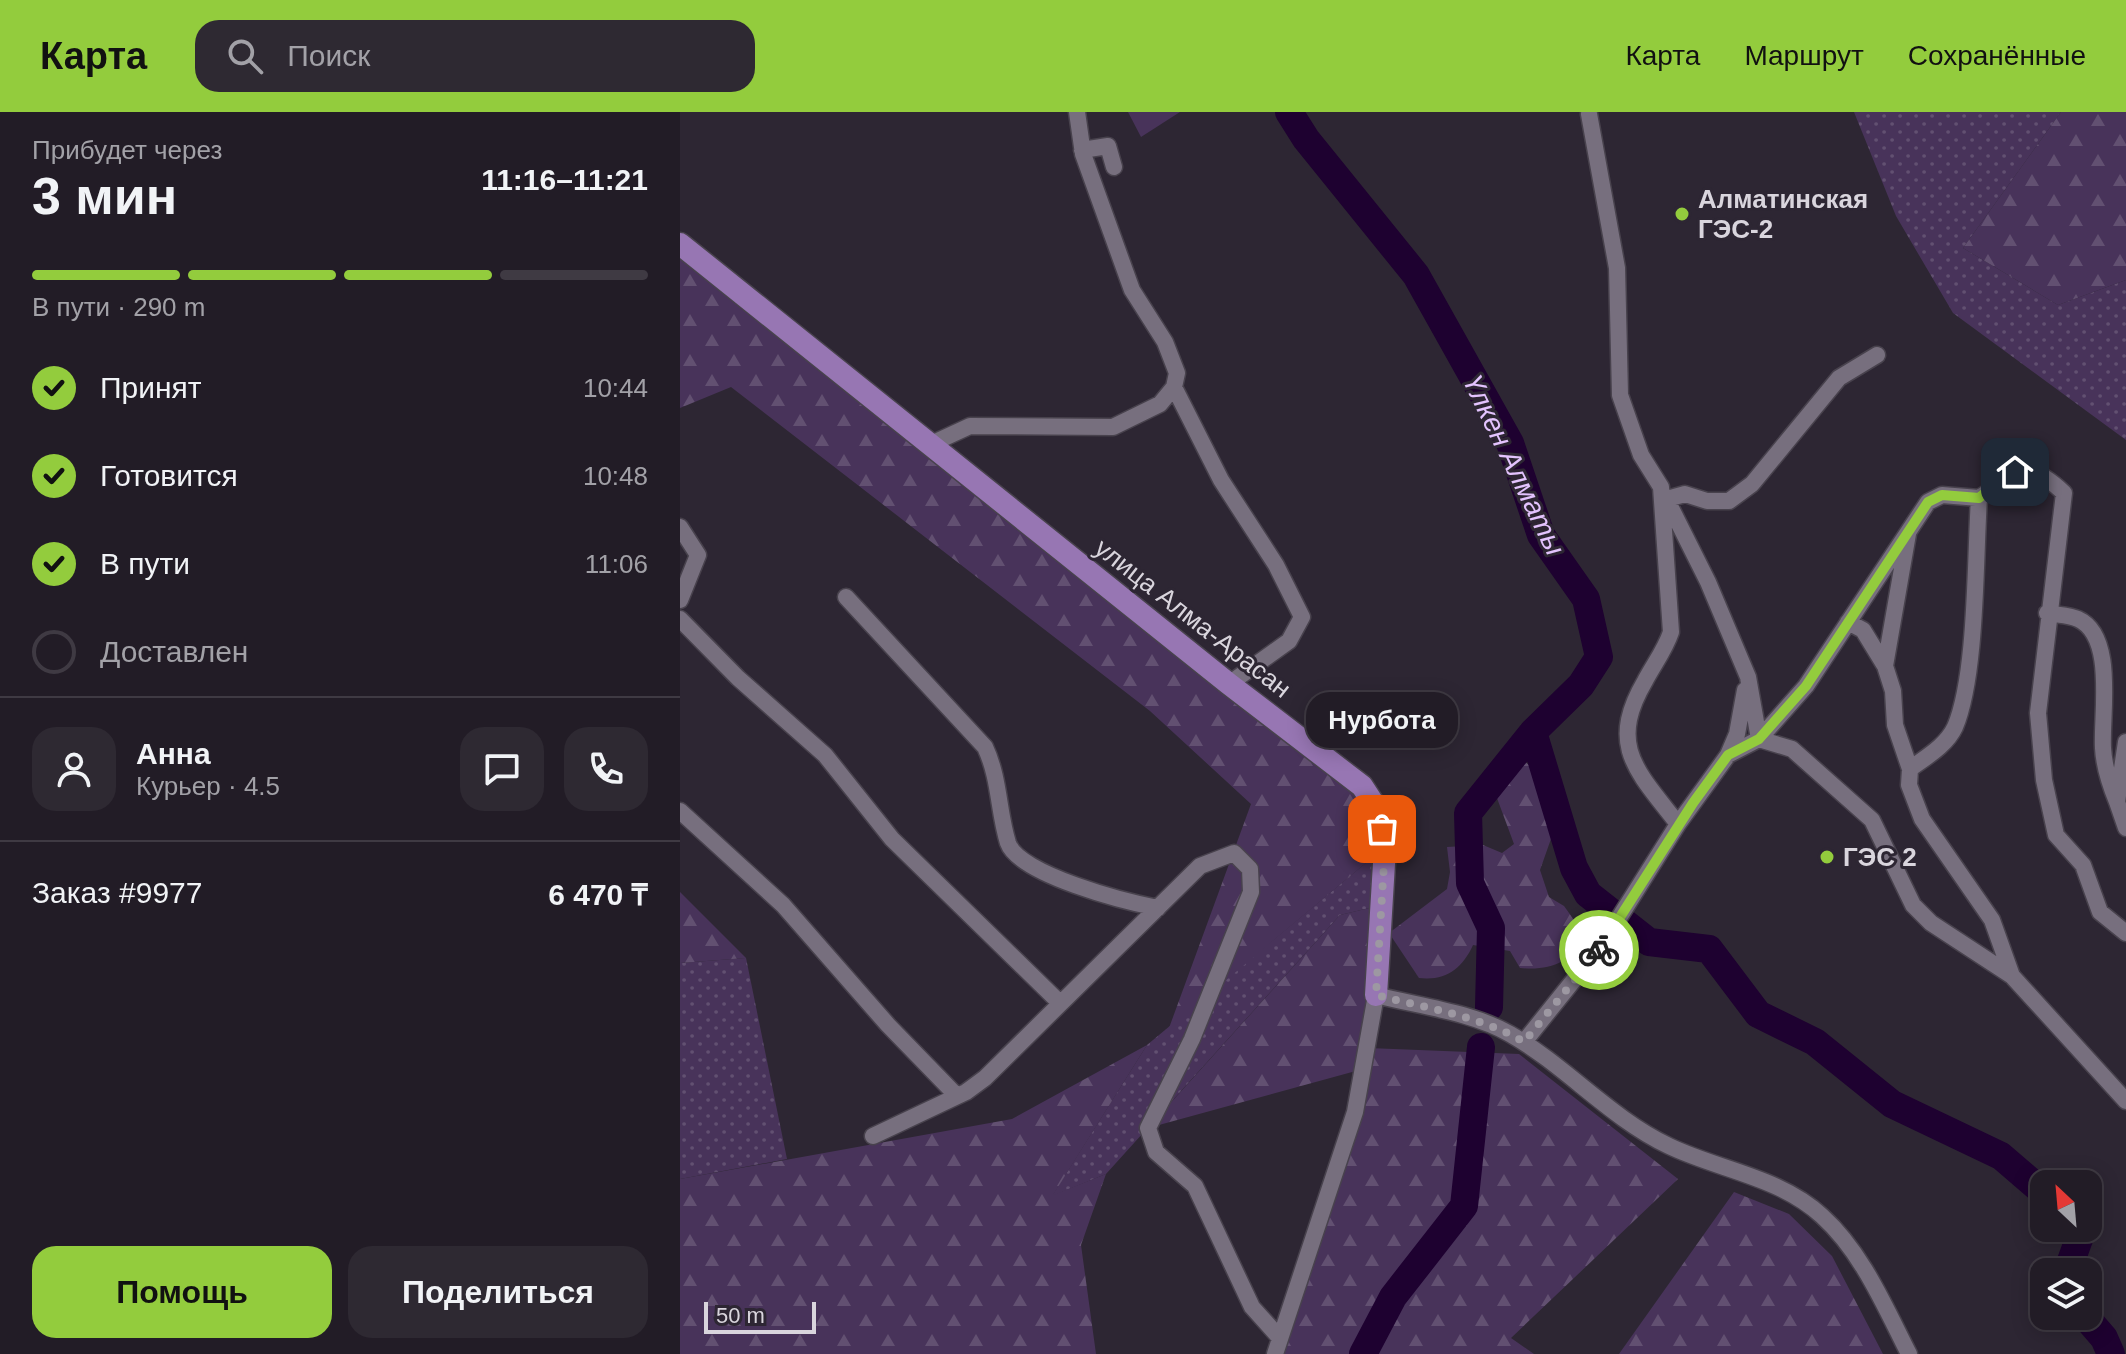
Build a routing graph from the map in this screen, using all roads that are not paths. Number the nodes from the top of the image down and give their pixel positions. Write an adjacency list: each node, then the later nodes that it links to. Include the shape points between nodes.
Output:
1 (1077, 112): 3 (street)
2 (1589, 114): 9 (street, via 1617,268 1620,395 1641,455)
3 (1082, 150): 4 (street, via 1108,146); 7 (street, via 1132,290 1165,342 1177,373)
4 (1114, 167)
5 (680, 244): 8 (main road, улица Алма-Арасан)
6 (1877, 355): 9 (street, via 1839,378 1752,484 1729,501)
7 (1174, 387): 8 (street, via 1160,404 1113,427 970,426); 20 (street, via 1221,480 1276,565 1302,617 1289,641)
8 (929, 445): 20 (main road, улица Алма-Арасан)
9 (1664, 493): 19 (street); 27 (street, via 1671,632 1633,703 1625,735 1645,779)
10 (1979, 498): 12 (street, via 1942,495 1928,502); 15 (street, via 2015,472 2042,474 2064,493); 24 (street, via 1967,677 1955,727 1943,745)
11 (680, 527): 14 (street, via 698,555)
12 (1909, 528): 17 (street); 18 (street)
13 (846, 597): 29 (street, via 985,747 994,766 1009,845 1020,856 1090,893)
14 (680, 600)
15 (2047, 613): 25 (street, via 2079,619 2092,629 2100,647 2103,748); 31 (street, via 2038,713 2050,813 2056,835 2083,865 2100,912)
16 (680, 619): 35 (street, via 825,755 892,839)
17 (1848, 622): 18 (street, via 1863,630); 21 (street, via 1806,686)
18 (1885, 666): 24 (street, via 1895,725)
19 (1748, 677): 21 (street); 23 (street)
20 (1229, 684): 34 (main road, улица Алма-Арасан, via 1346,771 1373,798 1385,847)
21 (1759, 739): 23 (street); 32 (street, via 1792,749 1872,820 1913,905 1931,923)
22 (2126, 742): 25 (street)
23 (1728, 755): 27 (street)
24 (1910, 769): 30 (street, via 1909,785 1922,819)
25 (2117, 802): 28 (street)
26 (680, 811): 37 (street, via 783,905)
27 (1678, 824): 36 (street, via 1602,945)
28 (2126, 828)
29 (1158, 908): 35 (street); 40 (street, via 1200,866 1234,853 1250,869 1251,892 1192,1039 1148,1128 1156,1152 1195,1186 1252,1307)
30 (1997, 932): 32 (street, via 1996,947); 33 (street)
31 (2126, 933)
32 (1982, 954): 33 (street)
33 (2012, 976): 38 (street)
34 (1376, 995): 36 (street, via 1463,1017); 40 (street, улица Алма-Арасан, via 1355,1112)
35 (1060, 1003): 37 (street, via 985,1078)
36 (1524, 1042): 42 (street, via 1666,1145 1763,1180 1824,1217 1870,1277)
37 (957, 1096): 39 (street)
38 (2126, 1101)
39 (873, 1136)
40 (1279, 1337): 41 (street, улица Алма-Арасан)
41 (1275, 1354)
42 (1909, 1354)

